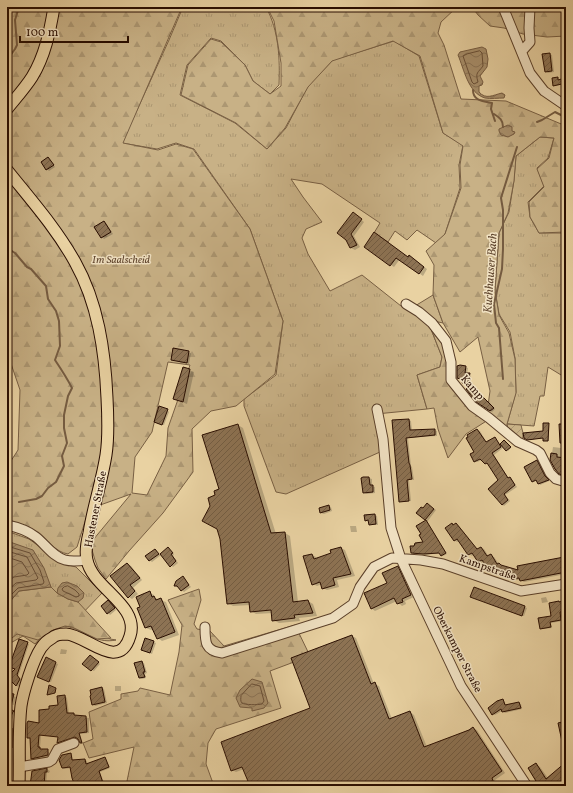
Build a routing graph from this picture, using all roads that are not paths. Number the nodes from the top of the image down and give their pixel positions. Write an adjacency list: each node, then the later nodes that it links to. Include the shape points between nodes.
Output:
1 (54, 7): 6 (main road, via 47,42 32,78)
2 (503, 7): 4 (street)
3 (530, 7): 4 (street, via 530,42)
4 (522, 51): 5 (street, via 530,73 544,91)
5 (566, 106)
6 (7, 109)
7 (7, 170): 13 (main road, Hastener Straße, via 40,210 76,263 97,318 103,350 109,425 106,458 91,518)
8 (406, 304): 10 (street, Kamp, via 432,323 446,341 451,362 451,380 472,406 518,442 540,453 550,473 556,479)
9 (377, 409): 12 (street, Oberkamper Straße, via 383,439 391,528)
10 (566, 482)
11 (7, 524): 13 (street, via 35,536 59,558 73,562)
12 (401, 559): 14 (street, Kampstraße, via 443,564 521,591); 15 (street, via 392,558 374,567 350,607 328,620 222,653 209,649 205,640); 19 (street, Oberkamper Straße, via 461,686)
13 (86, 560): 17 (main road, Hastener Straße, via 97,579 125,609 130,618 131,635 126,646 114,652 106,652 78,637 66,634 51,638 41,648 21,704)
14 (566, 584)
15 (205, 627)
16 (74, 743): 17 (street, via 58,749 49,762)
17 (20, 767): 18 (main road, Hastener Straße)
18 (19, 786)
19 (527, 786)

